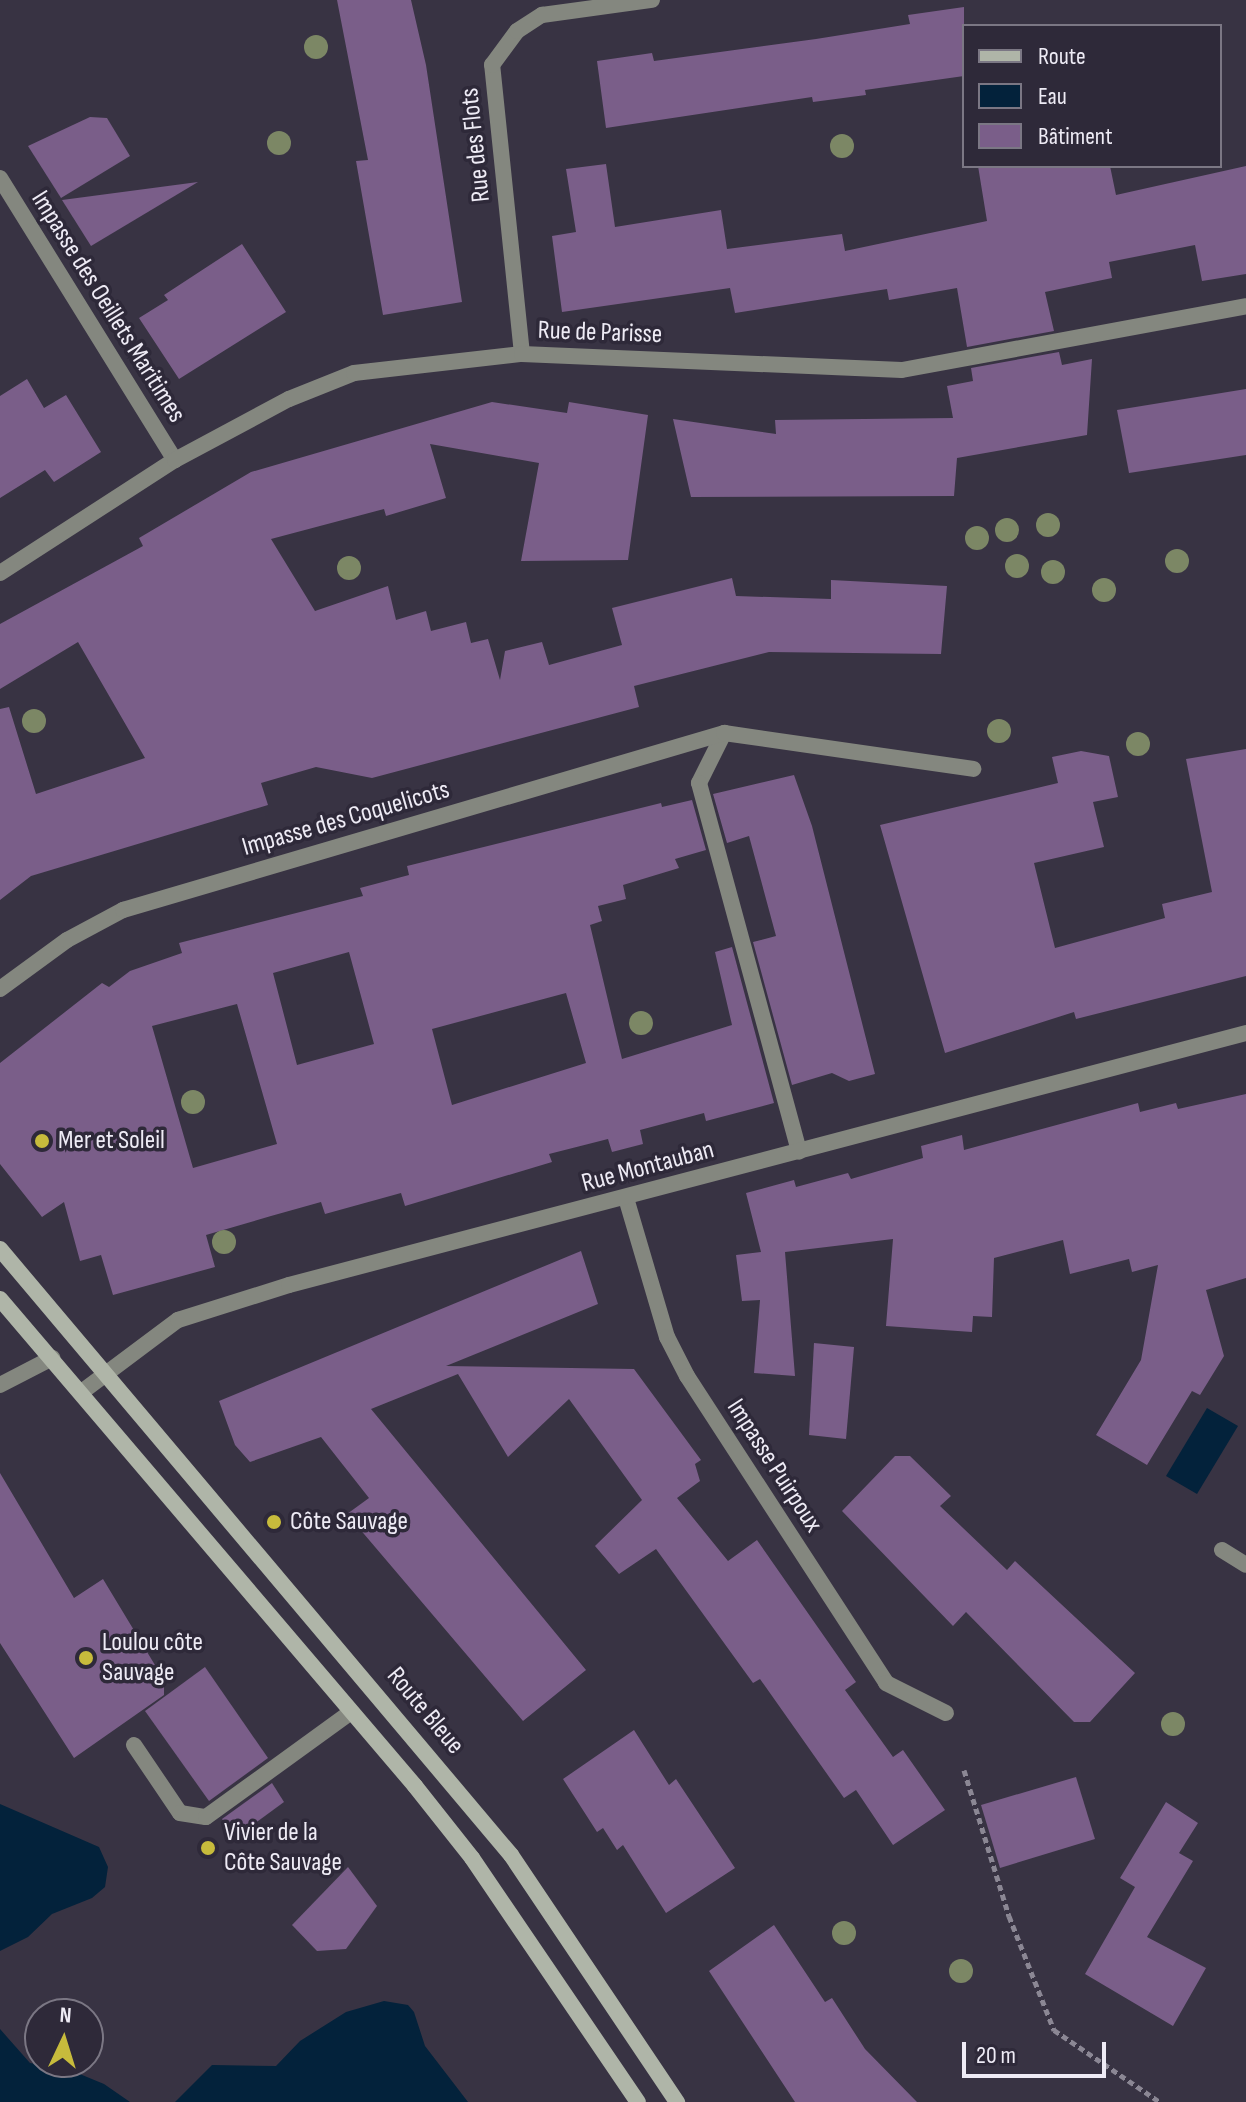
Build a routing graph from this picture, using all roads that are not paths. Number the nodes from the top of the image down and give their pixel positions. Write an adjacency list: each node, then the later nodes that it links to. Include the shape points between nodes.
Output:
1 (652, 0): 4 (street, Rue des Flots, via 542,15 517,31 492,65)
2 (0, 178): 5 (street, Impasse des Oeillets Maritimes)
3 (1246, 306): 4 (street, Rue de Parisse, via 902,370)
4 (522, 354): 5 (street, Rue de Parisse, via 354,373 289,399)
5 (175, 460): 6 (street, Rue de Parisse)
6 (0, 573)
7 (724, 733): 8 (street); 9 (street, Impasse des Coquelicots, via 123,910 67,940); 11 (street, via 699,783)
8 (973, 769)
9 (0, 989)
10 (1246, 1033): 11 (street, Rue Montauban)
11 (799, 1152): 12 (street, Rue Montauban)
12 (626, 1198): 16 (street, Rue Montauban, via 289,1285 178,1320); 22 (street, Impasse Puirpoux, via 667,1337 687,1376 886,1683)
13 (0, 1249): 16 (street, Route Bleue)
14 (0, 1299): 15 (street)
15 (52, 1358): 17 (street); 18 (street)
16 (108, 1371): 18 (street, Rue Montauban); 25 (street, Route Bleue, via 511,1855)
17 (0, 1385)
18 (83, 1391): 21 (street)
19 (1222, 1550): 20 (street)
20 (1246, 1565)
21 (351, 1712): 23 (street, via 265,1778 198,1818 174,1806); 24 (street, via 472,1858)
22 (946, 1713)
23 (134, 1745)
24 (638, 2102)
25 (677, 2102)

